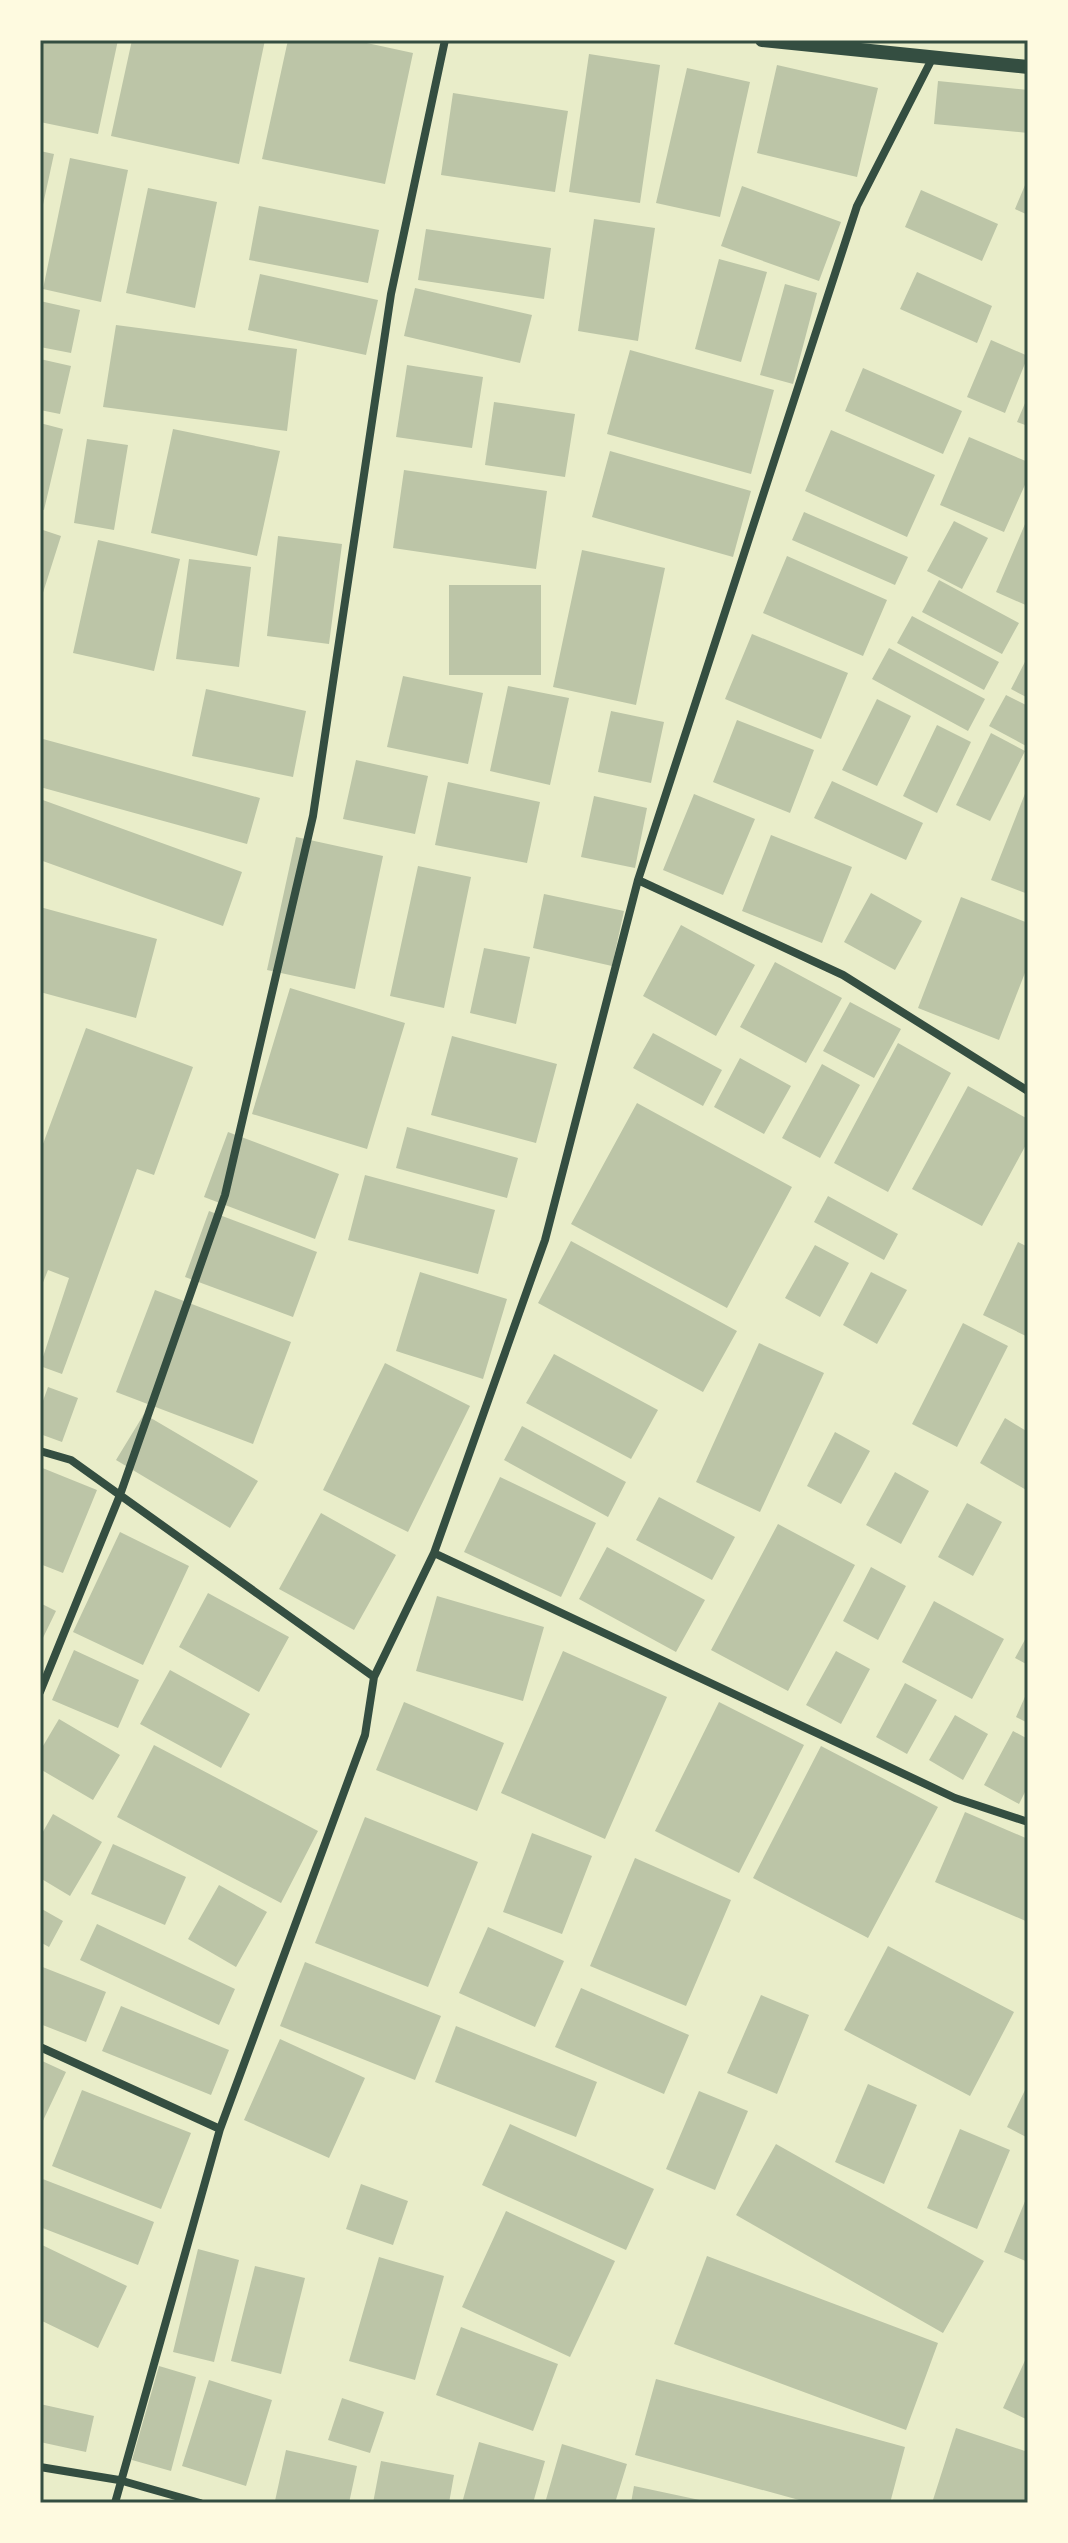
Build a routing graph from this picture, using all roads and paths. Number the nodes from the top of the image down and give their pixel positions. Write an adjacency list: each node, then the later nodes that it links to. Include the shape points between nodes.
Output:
1 (445, 40): 8 (street, via 391,294 313,816 225,1195)
2 (762, 40): 3 (street)
3 (933, 57): 4 (street); 5 (street, via 857,206)
4 (1028, 67)
5 (638, 880): 6 (street, via 843,975); 9 (street, via 545,1240)
6 (1028, 1091)
7 (40, 1451): 8 (street, via 71,1460)
8 (120, 1495): 10 (street); 11 (street)
9 (434, 1553): 10 (street); 12 (street, via 955,1798)
10 (374, 1677): 14 (street, via 365,1735)
11 (40, 1692)
12 (1028, 1822)
13 (40, 2047): 14 (street)
14 (220, 2129): 16 (street)
15 (40, 2467): 16 (street)
16 (119, 2480): 17 (street); 18 (street)
17 (115, 2503)
18 (200, 2503)

